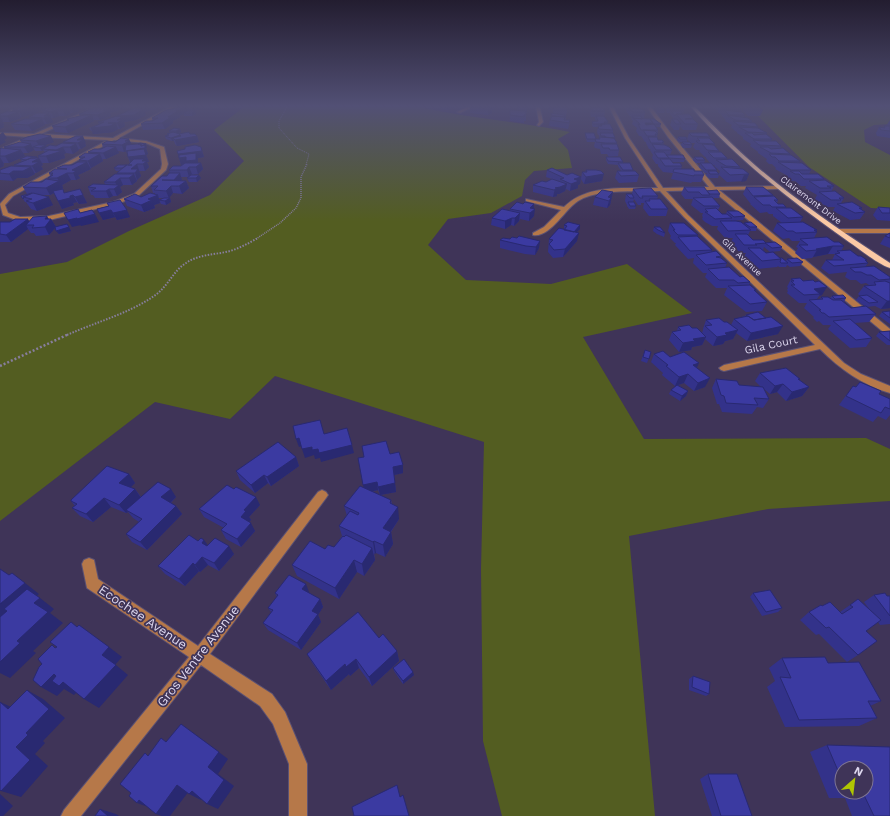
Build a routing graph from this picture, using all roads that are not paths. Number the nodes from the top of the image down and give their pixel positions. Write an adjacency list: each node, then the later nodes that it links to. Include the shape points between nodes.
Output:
1 (13, 145): 7 (street)
2 (104, 145): 3 (street, via 11,195 2,205 5,214 31,220 59,217 136,195 163,170 165,164 162,148)
3 (156, 145)
4 (632, 145): 10 (street, Gila Avenue)
5 (678, 145): 9 (street)
6 (732, 145): 8 (main road, Clairemont Drive)
7 (0, 151)
8 (778, 187): 9 (street); 14 (main road, Clairemont Drive)
9 (713, 188): 10 (street); 17 (street)
10 (661, 189): 12 (street, via 602,191 576,200); 18 (street, Gila Avenue)
11 (528, 200): 12 (street)
12 (566, 209): 15 (street, via 543,232)
13 (890, 230): 14 (street)
14 (837, 231): 16 (main road, Clairemont Drive)
15 (535, 234)
16 (890, 266)
17 (890, 333)
18 (823, 346): 19 (street, Gila Court); 20 (street, Gila Avenue, via 841,365 858,376)
19 (724, 368)
20 (890, 390)
21 (322, 495): 23 (street, Gros Ventre Avenue)
22 (89, 564): 23 (street, Ecochee Avenue, via 92,583)
23 (200, 655): 24 (street, Gros Ventre Avenue); 25 (street, Ecochee Avenue, via 266,700 279,718 298,764)
24 (70, 816)
25 (298, 816)

